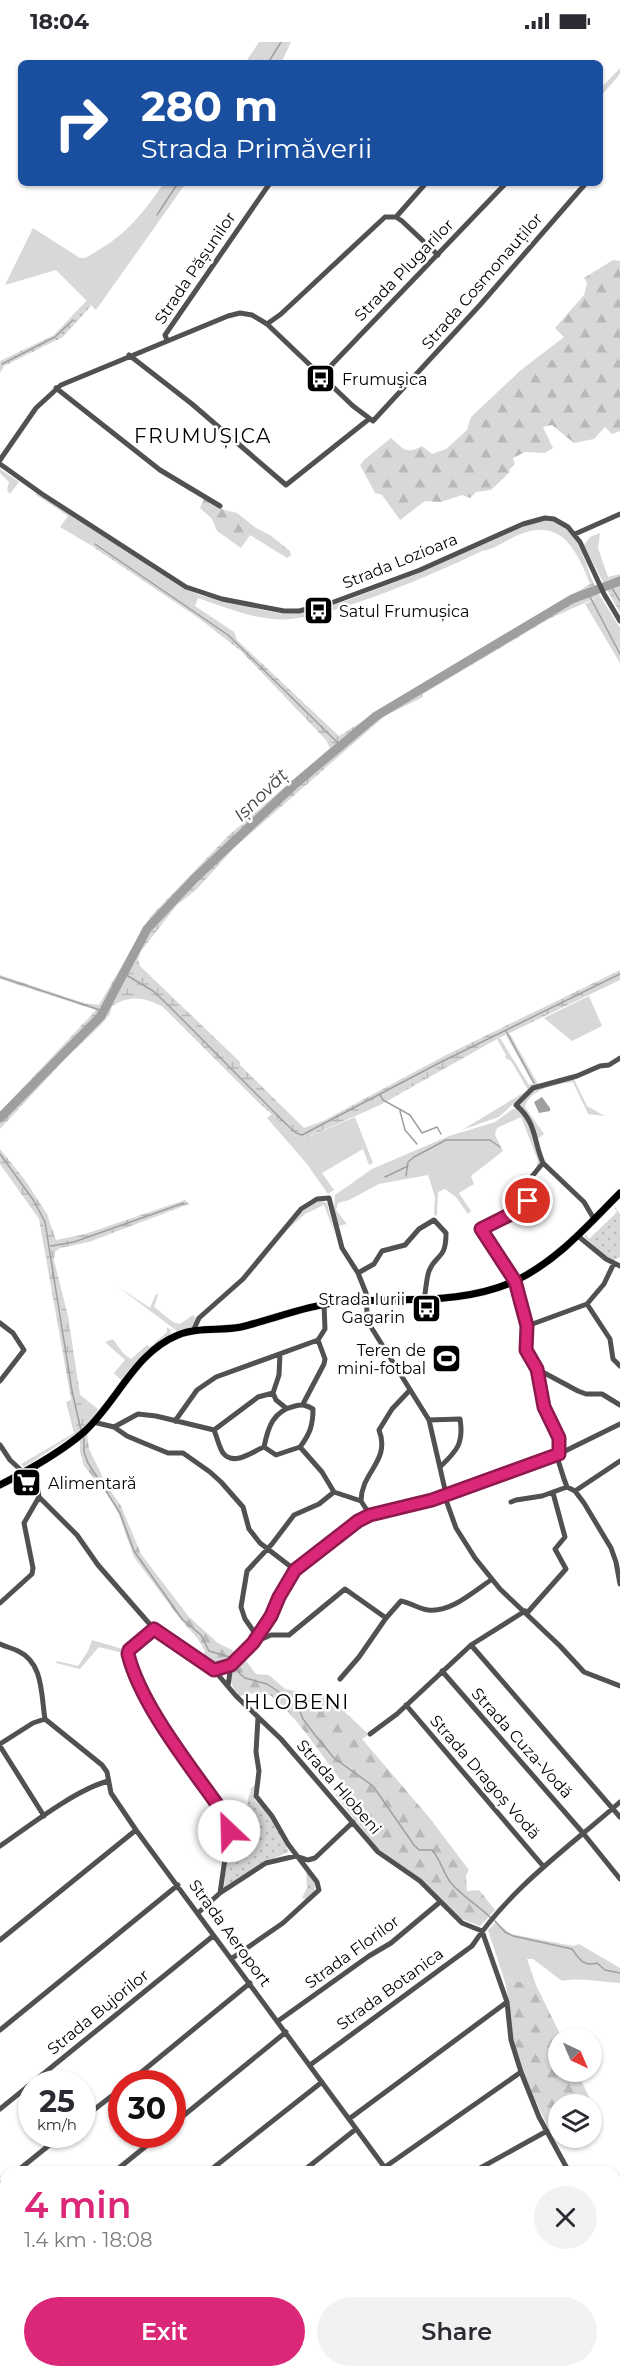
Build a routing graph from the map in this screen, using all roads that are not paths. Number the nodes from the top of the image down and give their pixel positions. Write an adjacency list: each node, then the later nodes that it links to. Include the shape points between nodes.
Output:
1 (268, 186): 8 (street, Strada Pășunilor, via 165,335)
2 (423, 186): 5 (street)
3 (503, 186): 6 (street, Strada Plugarilor)
4 (583, 186): 12 (street, Strada Cosmonauților, via 480,305)
5 (396, 217): 6 (street); 7 (street, via 385,218)
6 (438, 255): 10 (street, Strada Plugarilor)
7 (267, 324): 8 (street, Strada Lozioara, via 240,313); 10 (street)
8 (166, 340): 9 (street, Strada Lozioara)
9 (129, 356): 11 (street, Strada Lozioara); 12 (street, Strada Cosmonauților, via 286,485)
10 (322, 375): 12 (street)
11 (56, 388): 13 (street, Strada Lozioara, via 36,408); 14 (street, via 160,470)
12 (371, 420)
13 (0, 462): 16 (street, Strada Lozioara, via 51,500 186,587 222,599 285,611 331,603 420,570 536,519 554,519)
14 (220, 506)
15 (620, 514): 16 (street)
16 (575, 534): 17 (street)
17 (620, 621)
18 (620, 1058): 19 (street, via 577,1076 537,1086 516,1105 532,1124)
19 (543, 1163): 21 (street, via 584,1202); 25 (street, via 528,1180 528,1204 481,1229)
20 (620, 1193): 21 (main road)
21 (594, 1219): 22 (main road)
22 (578, 1236): 23 (street); 25 (main road, via 547,1262)
23 (617, 1265): 28 (street)
24 (358, 1273): 26 (street, via 374,1264 382,1251 405,1245 418,1229 434,1220 446,1233 446,1240 444,1253 429,1272); 27 (street); 32 (street, via 342,1248 329,1198 317,1199 301,1209 243,1279 199,1318)
25 (515, 1281): 26 (main road, via 450,1298); 31 (street)
26 (424, 1300): 27 (main road)
27 (368, 1301): 29 (main road); 38 (street, via 371,1327)
28 (587, 1304): 31 (street); 35 (street, via 610,1339 613,1359)
29 (324, 1305): 32 (main road, via 229,1330); 33 (street, via 325,1329)
30 (0, 1323): 37 (street, via 13,1333 24,1350)
31 (527, 1326): 36 (street, via 526,1350)
32 (193, 1332): 45 (main road, via 178,1335 158,1348 130,1374)
33 (318, 1340): 34 (street); 40 (street, via 324,1364)
34 (280, 1354): 39 (street); 44 (street, via 208,1382 190,1397)
35 (620, 1366)
36 (537, 1369): 41 (street, via 578,1391 602,1394); 52 (street, via 544,1407 559,1438)
37 (0, 1381)
38 (410, 1390): 43 (street); 64 (street, via 379,1430 383,1445 378,1463 365,1480)
39 (273, 1393): 42 (street); 48 (street, via 258,1397)
40 (303, 1404): 42 (street); 51 (street, via 313,1409 313,1424)
41 (620, 1405)
42 (286, 1408): 50 (street, via 271,1423)
43 (429, 1420): 55 (street); 55 (street, via 460,1419 461,1440)
44 (175, 1421): 47 (street, via 138,1414); 48 (street)
45 (93, 1422): 47 (street); 54 (main road)
46 (620, 1423): 52 (street)
47 (114, 1427): 67 (street, via 168,1453 183,1453 210,1472 243,1507 249,1529)
48 (214, 1430): 50 (street, via 228,1457 240,1459)
49 (0, 1445): 56 (street)
50 (264, 1446): 51 (street, via 276,1455)
51 (300, 1447): 60 (street)
52 (559, 1454): 58 (street); 62 (street)
53 (620, 1461): 59 (street)
54 (35, 1466): 56 (main road); 63 (street)
55 (440, 1467): 62 (street)
56 (24, 1473): 57 (main road)
57 (0, 1485)
58 (567, 1487): 59 (street); 61 (street)
59 (575, 1491): 70 (street, via 610,1548)
60 (334, 1492): 64 (street); 67 (street, via 294,1515)
61 (552, 1493): 65 (street); 72 (street, via 565,1537 555,1549 566,1569)
62 (446, 1494): 66 (street); 69 (street, via 456,1528)
63 (39, 1497): 71 (street, via 24,1523 32,1574); 74 (street, Strada Hlobeni, via 77,1535)
64 (361, 1501): 66 (street)
65 (511, 1502)
66 (370, 1515): 68 (street)
67 (267, 1549): 68 (street); 77 (street, via 247,1571 241,1607 244,1619)
68 (295, 1570): 75 (street)
69 (491, 1580): 72 (street); 73 (street, via 450,1606 432,1611 401,1601)
70 (620, 1584)
71 (1, 1602)
72 (526, 1612): 80 (street); 85 (street, via 584,1672)
73 (386, 1618): 76 (street, via 345,1589 289,1635); 84 (street)
74 (154, 1629): 82 (street, Strada Hlobeni); 105 (street, via 129,1650 129,1659 137,1683 226,1817 229,1831)
75 (262, 1629): 76 (street); 77 (street)
76 (271, 1635): 78 (street)
77 (257, 1636): 78 (street)
78 (253, 1643): 81 (street)
79 (0, 1644): 89 (street, via 19,1651 33,1666 42,1687)
80 (471, 1645): 83 (street); 94 (street)
81 (232, 1663): 82 (street); 86 (street)
82 (214, 1670): 86 (street, Strada Hlobeni)
83 (442, 1671): 87 (street); 99 (street, Strada Cuza-Vodă)
84 (340, 1679)
85 (620, 1686)
86 (228, 1687): 88 (street, Strada Hlobeni)
87 (406, 1706): 90 (street); 102 (street, Strada Dragoș Vodă)
88 (258, 1718): 97 (street, Strada Hlobeni); 101 (street, via 256,1752 260,1771 256,1796)
89 (45, 1719): 91 (street); 92 (street, Strada Aeroport, via 102,1765)
90 (370, 1734)
91 (0, 1745): 95 (street)
92 (108, 1781): 95 (street); 98 (street, Strada Aeroport)
93 (620, 1802): 94 (street, Strada Botanica)
94 (612, 1808): 96 (street); 99 (street, Strada Botanica)
95 (44, 1816): 100 (street)
96 (620, 1817)
97 (353, 1822): 101 (street, via 315,1858); 106 (street, Strada Hlobeni, via 378,1852 420,1881)
98 (136, 1830): 104 (street, Strada Aeroport); 110 (street)
99 (583, 1833): 102 (street, Strada Botanica); 103 (street, Strada Cuza-Vodă)
100 (0, 1846)
101 (296, 1856): 105 (street, via 266,1863); 111 (street, via 314,1877 319,1890 283,1923)
102 (543, 1866): 108 (street, Strada Botanica)
103 (620, 1879)
104 (178, 1885): 107 (street, Strada Aeroport); 115 (street)
105 (220, 1893): 107 (street)
106 (440, 1902): 108 (street, Strada Hlobeni, via 462,1923); 114 (street, Strada Florilor, via 391,1943)
107 (198, 1912): 109 (street, Strada Aeroport)
108 (482, 1931): 113 (street); 117 (street, Strada Botanica, via 472,1946)
109 (213, 1936): 111 (street, Strada Aeroport); 123 (street, Strada Bujorilor)
110 (0, 1940)
111 (231, 1959): 112 (street, Strada Aeroport)
112 (250, 1983): 114 (street, Strada Aeroport); 118 (street)
113 (507, 2002): 119 (street, via 511,2040); 125 (street)
114 (278, 2021): 116 (street, Strada Aeroport)
115 (0, 2030)
116 (286, 2032): 117 (street, Strada Aeroport); 124 (street)
117 (310, 2065): 120 (street, Strada Aeroport)
118 (144, 2070)
119 (521, 2072): 127 (street); 135 (street)
120 (322, 2082): 125 (street, Strada Aeroport); 132 (street)
121 (108, 2099): 122 (street)
122 (96, 2108)
123 (0, 2109)
124 (186, 2114)
125 (349, 2119): 126 (street, Strada Aeroport)
126 (356, 2129): 133 (street); 134 (street, Strada Aeroport)
127 (547, 2131): 136 (street); 137 (street)
128 (46, 2148): 130 (street)
129 (144, 2148): 131 (street)
130 (23, 2166)
131 (121, 2166)
132 (216, 2166)
133 (310, 2166)
134 (384, 2166)
135 (392, 2166)
136 (484, 2166)
137 (566, 2166)

